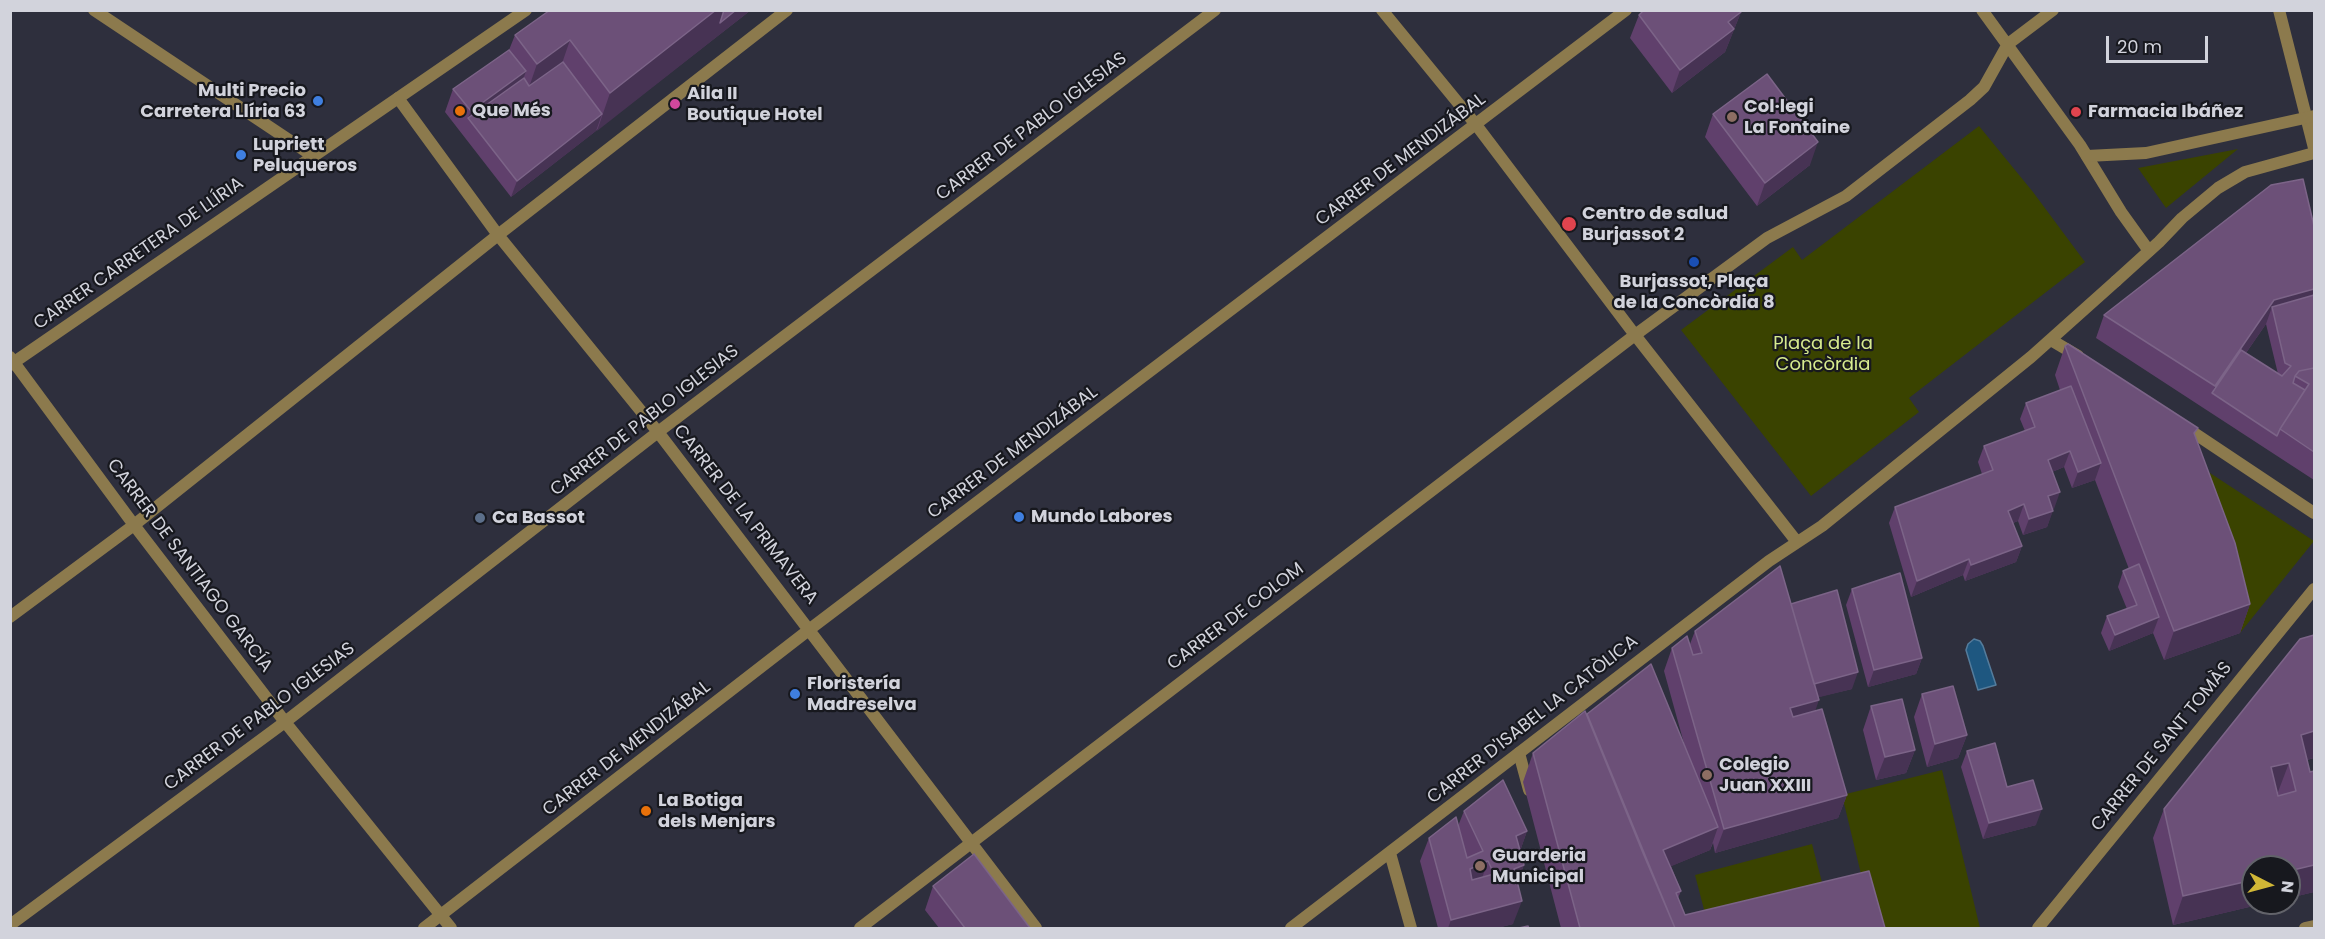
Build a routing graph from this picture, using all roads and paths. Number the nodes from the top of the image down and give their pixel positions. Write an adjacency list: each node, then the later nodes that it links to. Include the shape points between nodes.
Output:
1 (94, 10): 16 (street)
2 (526, 10): 11 (street, CARRER CARRETERA DE LLÍRIA)
3 (787, 10): 18 (street)
4 (1215, 10): 25 (street, CARRER DE PABLO IGLESIAS)
5 (1382, 10): 13 (street)
6 (1626, 10): 13 (street, CARRER DE MENDIZÁBAL)
7 (1982, 10): 10 (street)
8 (2053, 10): 10 (street)
9 (2279, 10): 12 (street)
10 (2008, 44): 17 (street); 20 (street, via 1984,87 1970,100 1846,196 1767,238)
11 (398, 98): 16 (street, CARRER CARRETERA DE LLÍRIA); 18 (street, CARRER DE LA PRIMAVERA)
12 (2310, 117): 14 (street); 17 (street, via 2146,153)
13 (1476, 126): 20 (street); 31 (street, CARRER DE MENDIZÁBAL)
14 (2314, 148)
15 (2314, 153): 19 (street, via 2245,172 2218,188)
16 (313, 156): 23 (street, CARRER CARRETERA DE LLÍRIA)
17 (2087, 156): 19 (street)
18 (498, 235): 25 (street, CARRER DE LA PRIMAVERA); 27 (street)
19 (2150, 251): 21 (street)
20 (1635, 335): 28 (street); 35 (street, CARRER DE COLOM)
21 (2050, 340): 22 (street); 28 (street, via 1822,526)
22 (2087, 361)
23 (12, 362): 27 (street, CARRER DE SANTIAGO GARCÍA)
24 (2176, 421): 26 (street)
25 (658, 432): 31 (street, CARRER DE LA PRIMAVERA); 32 (street, CARRER DE PABLO IGLESIAS)
26 (2314, 513)
27 (134, 525): 30 (street); 32 (street, CARRER DE SANTIAGO GARCÍA)
28 (1797, 542): 33 (street, CARRER D'ISABEL LA CATÒLICA)
29 (2314, 589): 46 (street, CARRER DE SANT TOMÀS)
30 (10, 617)
31 (810, 629): 35 (street, CARRER DE LA PRIMAVERA); 37 (street, CARRER DE MENDIZÁBAL)
32 (285, 722): 37 (street, CARRER DE SANTIAGO GARCÍA); 38 (street, CARRER DE PABLO IGLESIAS)
33 (1519, 753): 34 (street); 36 (street, CARRER D'ISABEL LA CATÒLICA)
34 (1531, 797)
35 (970, 843): 42 (street, CARRER DE COLOM); 43 (street, CARRER DE LA PRIMAVERA)
36 (1390, 854): 44 (street, CARRER D'ISABEL LA CATÒLICA); 45 (street)
37 (441, 915): 40 (street, CARRER DE MENDIZÁBAL); 41 (street, CARRER DE SANTIAGO GARCÍA)
38 (10, 925)
39 (2314, 926): 47 (street)
40 (424, 928)
41 (451, 928)
42 (860, 928)
43 (1036, 928)
44 (1291, 928)
45 (1411, 928)
46 (2038, 928)
47 (2305, 928)

